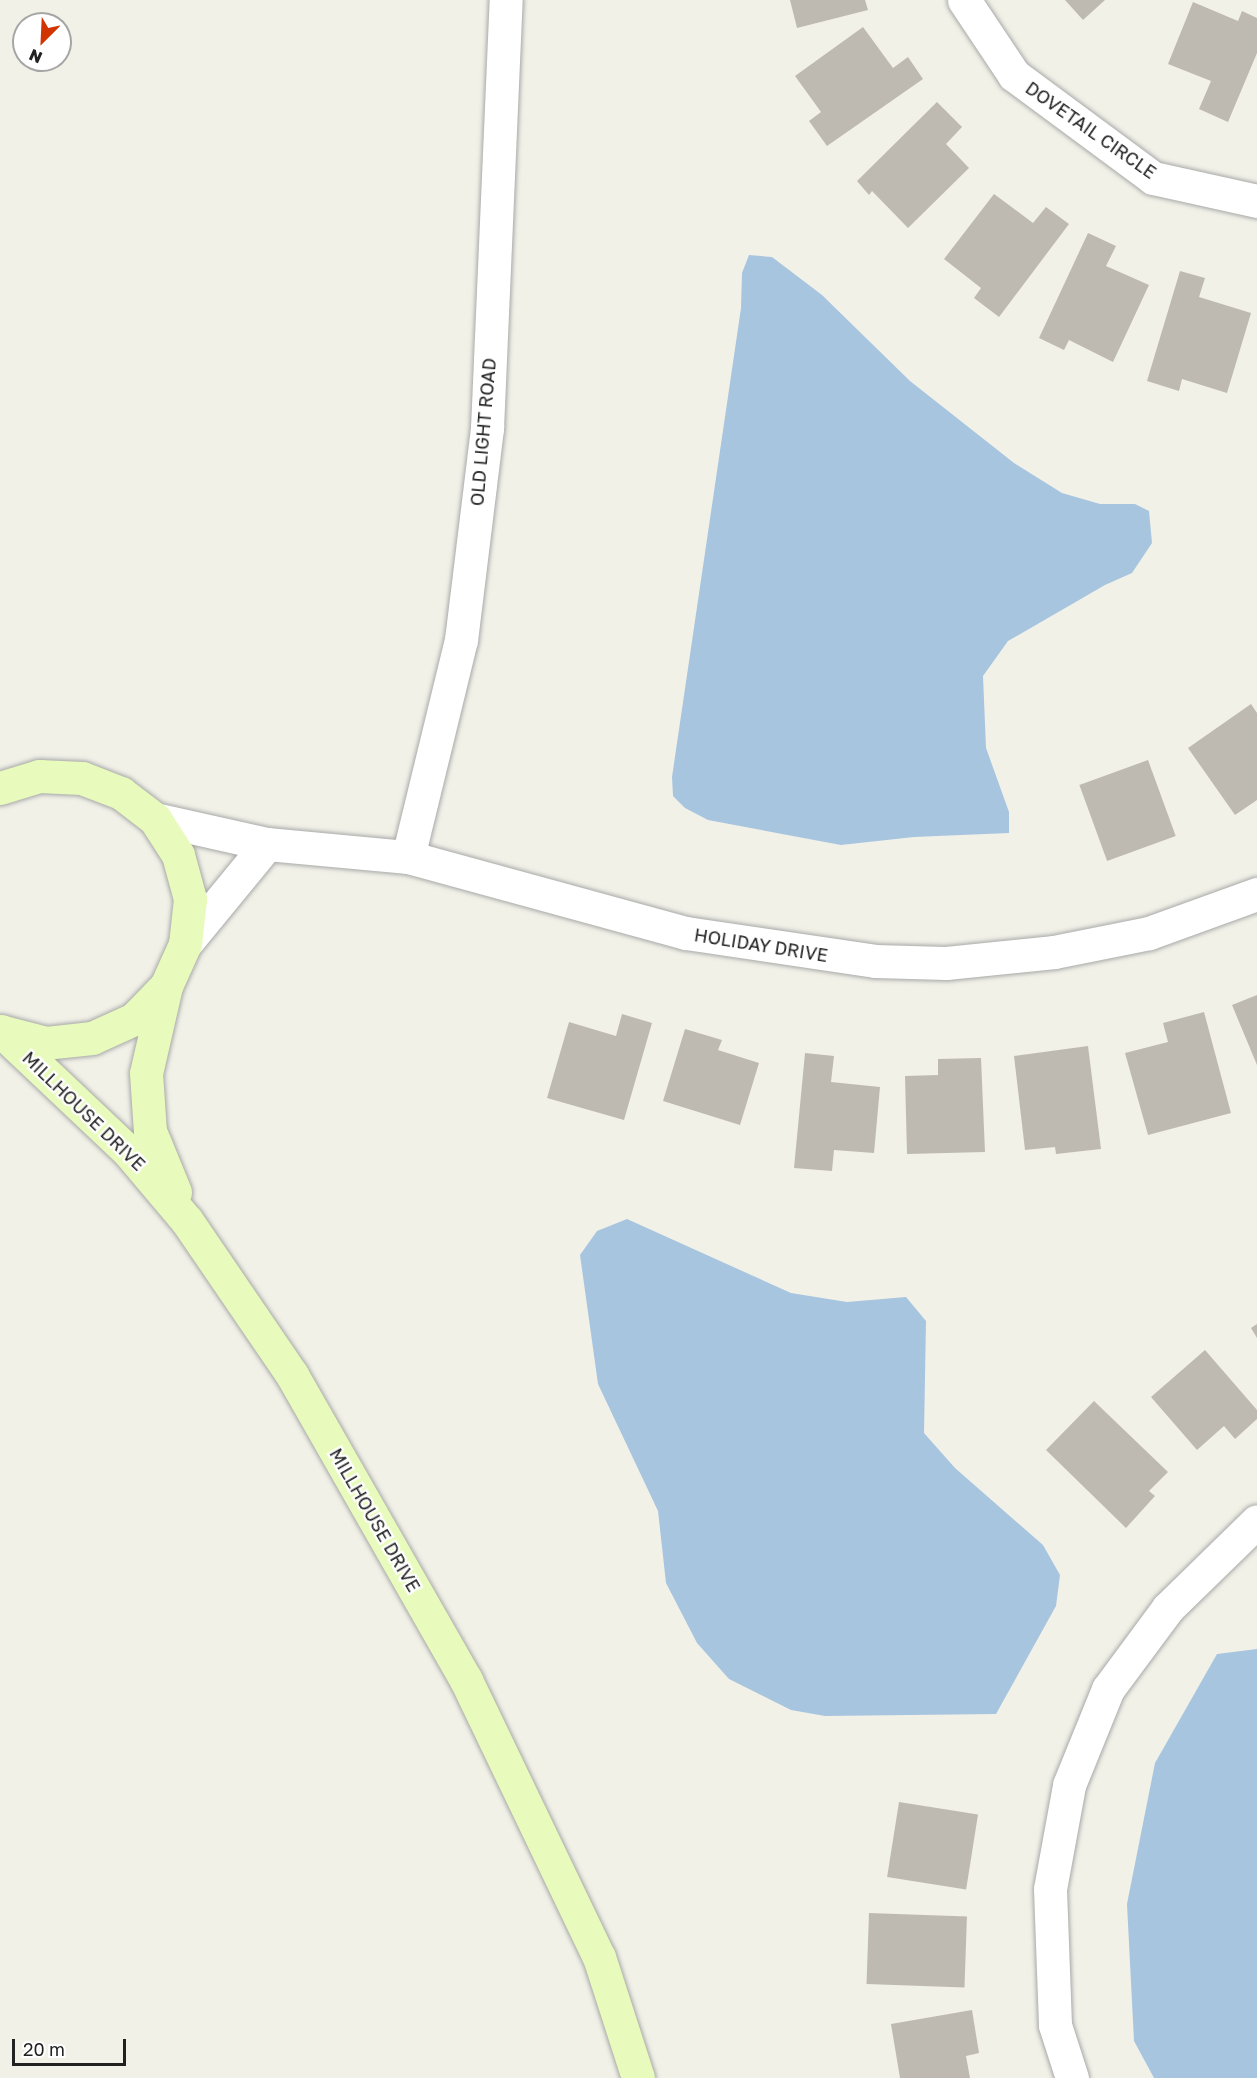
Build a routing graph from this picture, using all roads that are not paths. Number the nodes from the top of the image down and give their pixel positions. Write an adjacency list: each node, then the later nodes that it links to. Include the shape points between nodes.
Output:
1 (506, 0): 7 (street, OLD LIGHT ROAD, via 487,428 461,640)
2 (964, 0): 3 (street, DOVETAIL CIRCLE, via 1014,75 1153,178)
3 (1257, 201)
4 (0, 788): 5 (main road, via 39,776 82,778 122,793)
5 (155, 819): 6 (street, HOLIDAY DRIVE); 9 (main road, via 178,855 190,899)
6 (267, 844): 7 (street, HOLIDAY DRIVE); 9 (street)
7 (408, 857): 8 (street, HOLIDAY DRIVE, via 686,933 875,960 946,963 1054,952 1149,933)
8 (1257, 894)
9 (185, 945): 10 (main road)
10 (166, 986): 11 (main road, via 134,1018 92,1038 46,1042); 12 (main road, via 146,1073 150,1131)
11 (1, 1031): 12 (main road, MILLHOUSE DRIVE, via 129,1151)
12 (187, 1221): 14 (main road, MILLHOUSE DRIVE, via 292,1375 466,1680 599,1957)
13 (1257, 1521): 15 (street, via 1168,1608 1108,1689 1069,1785 1050,1889 1054,2025)
14 (638, 2078)
15 (1072, 2078)

